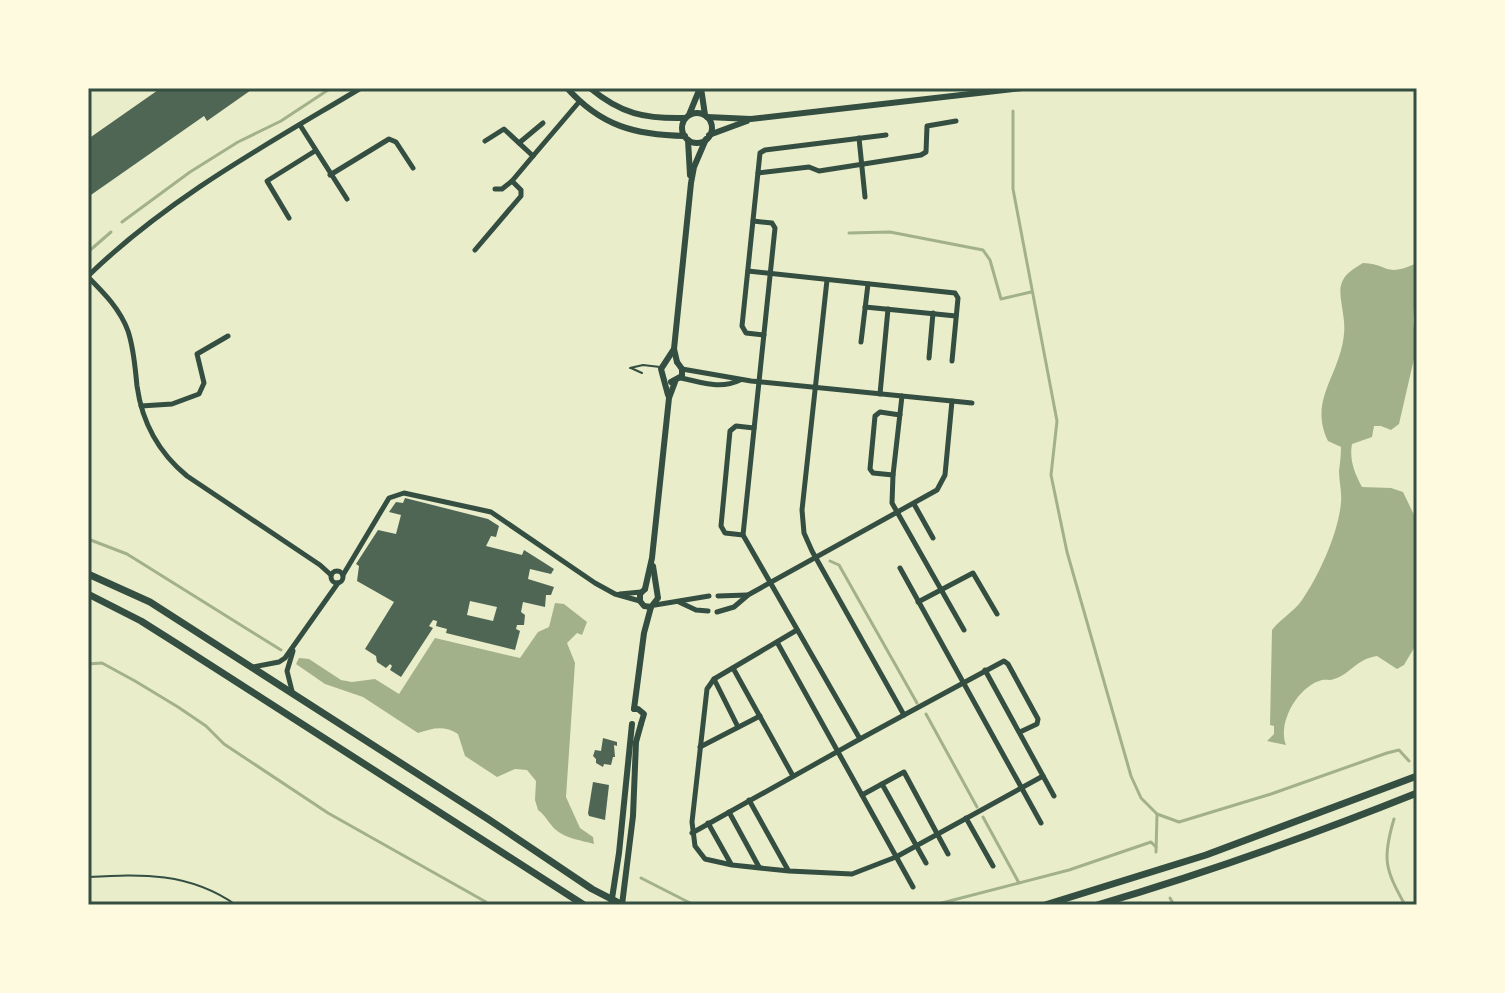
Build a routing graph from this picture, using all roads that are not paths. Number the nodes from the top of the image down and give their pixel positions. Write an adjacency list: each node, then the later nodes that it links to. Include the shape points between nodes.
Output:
1 (361, 88): 13 (street)
2 (567, 88): 7 (street)
3 (590, 88): 8 (street, via 634,114 652,119)
4 (700, 88): 8 (street); 9 (street)
5 (1022, 88): 6 (street)
6 (998, 89): 10 (street)
7 (579, 102): 16 (street, via 625,129); 21 (street)
8 (687, 116): 9 (street); 16 (street, via 682,127)
9 (706, 116): 10 (street); 15 (street, via 711,126)
10 (751, 119): 15 (street)
11 (956, 121): 22 (street, via 927,126 924,154)
12 (543, 123): 19 (street)
13 (300, 125): 20 (street); 36 (street, via 184,196)
14 (886, 135): 17 (street)
15 (708, 137): 16 (street, via 697,142); 27 (street)
16 (686, 138): 27 (street)
17 (859, 138): 22 (street); 24 (street, via 763,150)
18 (485, 141): 19 (street, via 504,129)
19 (519, 143): 21 (street)
20 (315, 151): 25 (street); 31 (street, via 267,181)
21 (533, 156): 26 (street)
22 (862, 166): 24 (street); 29 (street)
23 (413, 168): 25 (street, via 389,139)
24 (758, 173): 32 (street)
25 (330, 175): 30 (street)
26 (512, 181): 28 (street); 33 (street, via 521,196)
27 (691, 183): 46 (street)
28 (495, 189)
29 (865, 197)
30 (347, 199)
31 (289, 218)
32 (753, 221): 34 (street); 35 (street, via 775,226)
33 (475, 250)
34 (748, 271): 35 (street); 43 (street, via 742,329)
35 (770, 274): 37 (street); 43 (street)
36 (88, 276): 64 (street, via 116,307 128,331)
37 (827, 280): 38 (street); 58 (street)
38 (868, 284): 39 (street); 42 (street, via 955,293)
39 (865, 307): 40 (street); 45 (street)
40 (888, 309): 41 (street); 59 (street)
41 (933, 313): 42 (street); 47 (street)
42 (956, 316): 48 (street)
43 (764, 335): 57 (street)
44 (228, 336): 64 (street, via 197,354 204,383 199,394 172,404)
45 (861, 342)
46 (674, 349): 49 (street); 50 (street)
47 (929, 358)
48 (952, 361)
49 (664, 365): 50 (street); 52 (lane, via 630,368); 55 (street)
50 (680, 366): 51 (street); 53 (street)
51 (699, 371): 54 (street); 56 (street)
52 (642, 373)
53 (678, 380): 55 (street); 56 (street); 61 (street)
54 (741, 380): 56 (street, via 729,385); 57 (street)
55 (666, 381): 61 (street)
56 (698, 381)
57 (759, 382): 58 (street); 66 (street)
58 (815, 387): 59 (street); 73 (street, via 802,518)
59 (880, 394): 60 (street)
60 (902, 396): 62 (street); 65 (street)
61 (669, 398): 72 (street)
62 (952, 401): 63 (street); 68 (street, via 944,480)
63 (972, 403)
64 (141, 406): 76 (street, via 153,437 179,469)
65 (900, 415): 67 (street); 67 (street, via 875,416 870,469)
66 (754, 428): 70 (street); 70 (street, via 736,426 730,431 721,528)
67 (893, 475): 69 (street, via 892,503)
68 (914, 504): 69 (street); 71 (street)
69 (898, 513): 73 (street); 78 (street)
70 (743, 535): 77 (street)
71 (933, 538)
72 (652, 558): 79 (street); 80 (street)
73 (816, 558): 77 (street); 107 (street)
74 (900, 568): 87 (street)
75 (88, 574): 98 (main road, via 150,602)
76 (336, 576): 82 (street, via 389,498 404,493 494,514); 97 (street)
77 (770, 584): 83 (street); 93 (street)
78 (941, 589): 87 (street); 92 (street, via 973,573); 94 (street)
79 (643, 590): 80 (street); 82 (street); 88 (street)
80 (656, 592): 86 (street); 89 (street)
81 (88, 594): 141 (main road, via 166,637)
82 (615, 594): 88 (street)
83 (748, 595): 85 (street); 91 (street)
84 (709, 596): 86 (street)
85 (718, 596)
86 (675, 601): 89 (street); 90 (street)
87 (918, 602): 103 (street)
88 (641, 603): 89 (street); 95 (street)
89 (653, 606): 95 (street)
90 (708, 611)
91 (717, 612)
92 (997, 614)
93 (797, 630): 96 (street); 113 (street)
94 (964, 630)
95 (644, 633): 102 (street)
96 (777, 642): 99 (street); 115 (street)
97 (295, 647): 98 (street, via 279,662); 104 (street, via 287,671)
98 (253, 667): 104 (main road)
99 (733, 668): 101 (street); 108 (street)
100 (985, 670): 103 (street); 112 (street); 112 (street, via 1002,661 1008,664 1038,719)
101 (714, 679): 111 (street); 114 (street, via 707,689)
102 (639, 682): 105 (street); 106 (street)
103 (963, 682): 107 (street); 120 (street)
104 (292, 693): 140 (main road)
105 (634, 709): 106 (street); 109 (street, via 628,715)
106 (642, 711): 110 (street)
107 (904, 715): 113 (street)
108 (760, 716): 111 (street); 116 (street)
109 (632, 724): 110 (street); 140 (street)
110 (641, 724): 142 (street)
111 (738, 727): 114 (street)
112 (1020, 732): 117 (street)
113 (860, 739): 115 (street)
114 (700, 747): 129 (street)
115 (838, 751): 116 (street); 122 (street)
116 (793, 776): 124 (street)
117 (1043, 776): 120 (street); 123 (street)
118 (1417, 776): 143 (main road, via 1206,855)
119 (882, 784): 122 (street); 130 (street, via 904,772); 131 (street)
120 (1022, 788): 126 (street); 128 (street)
121 (1417, 793): 144 (main road, via 1214,869)
122 (862, 795): 133 (street)
123 (1054, 796)
124 (749, 800): 125 (street); 138 (street)
125 (729, 812): 127 (street); 137 (street)
126 (966, 818): 130 (street); 136 (street)
127 (708, 823): 129 (street); 135 (street)
128 (1041, 823)
129 (692, 833): 135 (street, via 705,859)
130 (938, 835): 131 (street); 132 (street)
131 (916, 846): 133 (street); 134 (street)
132 (948, 854)
133 (896, 857): 138 (street, via 852,874); 139 (street)
134 (926, 863)
135 (732, 865): 137 (street)
136 (993, 866)
137 (759, 868): 138 (street)
138 (789, 871)
139 (913, 887)
140 (611, 902): 142 (main road)
141 (584, 905)
142 (622, 905)
143 (1045, 905)
144 (1097, 905)

